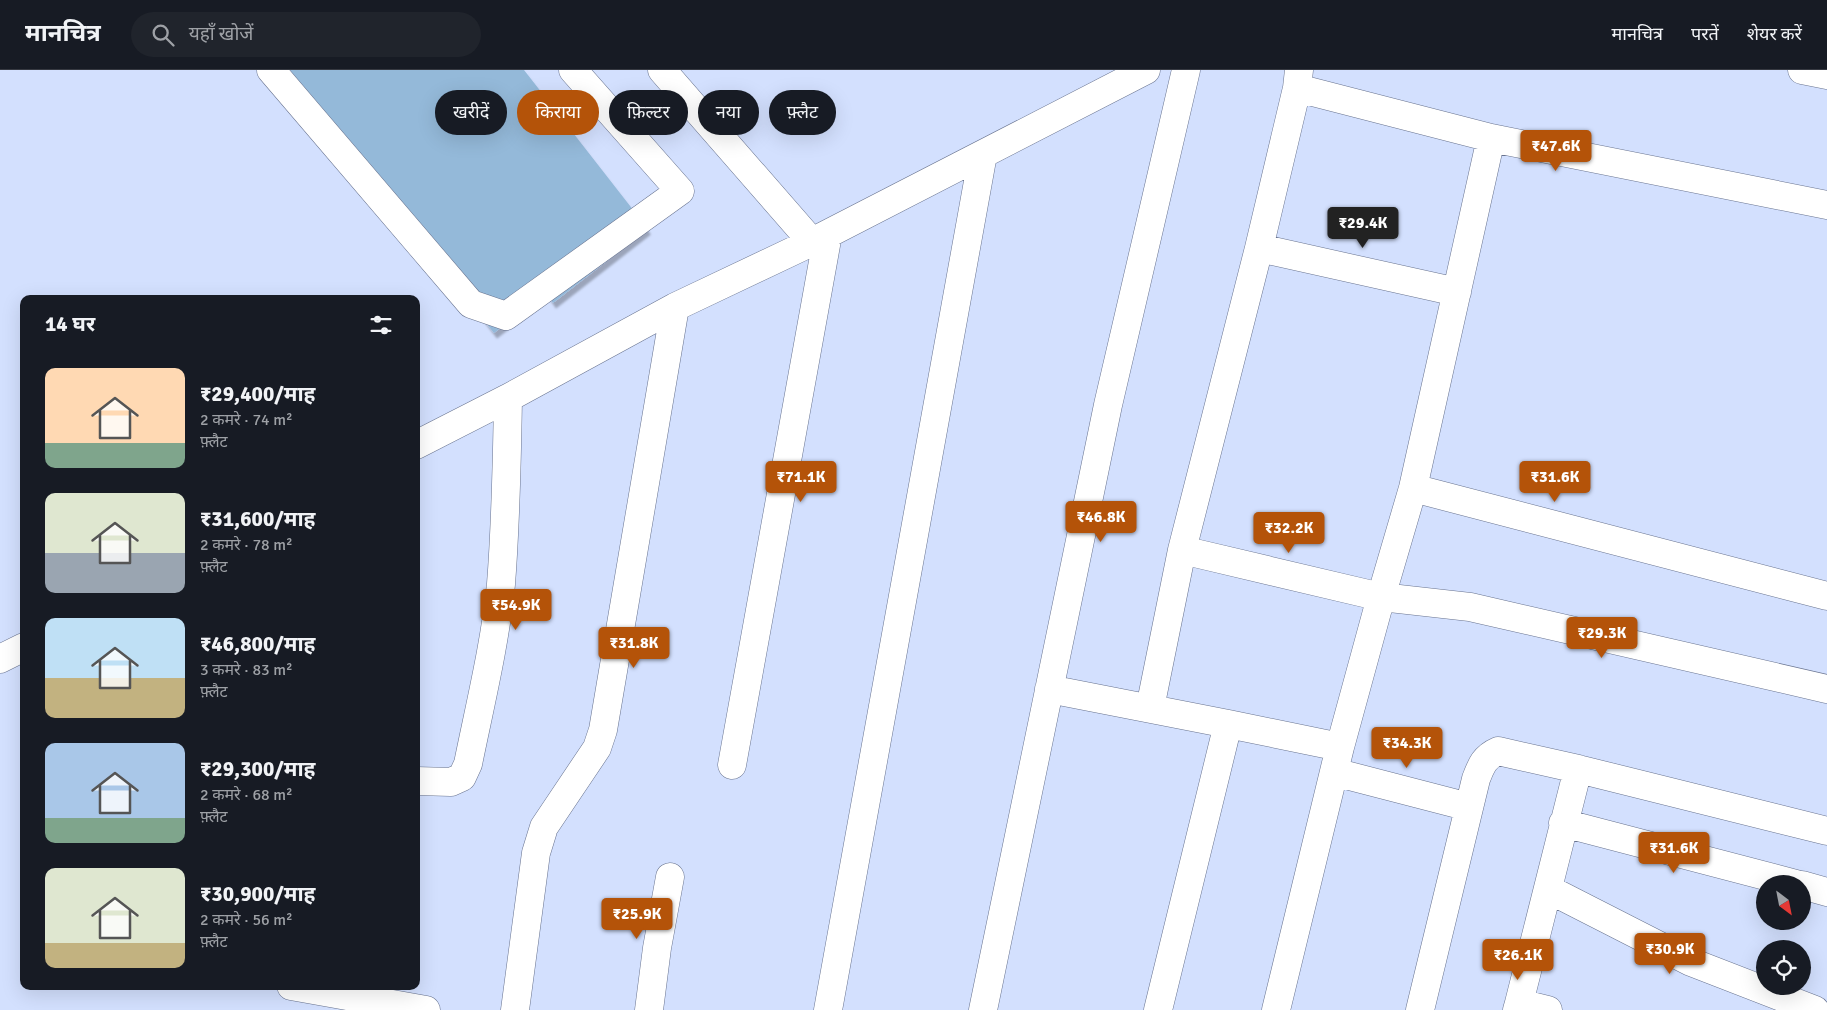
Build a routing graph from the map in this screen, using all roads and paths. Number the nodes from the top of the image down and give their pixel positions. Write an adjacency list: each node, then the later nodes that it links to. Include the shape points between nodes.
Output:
1 (271, 70): 2 (street, via 471,304 506,316 680,192)
2 (573, 70)
3 (662, 70): 12 (street)
4 (1146, 70): 10 (street)
5 (1186, 70): 24 (street, via 1108,405)
6 (1802, 70): 7 (street)
7 (1827, 75)
8 (1298, 79): 9 (street); 13 (street)
9 (1491, 138): 11 (street); 14 (street)
10 (983, 154): 12 (street); 45 (street)
11 (1827, 205)
12 (820, 238): 15 (street); 29 (street)
13 (1259, 248): 14 (street); 19 (street)
14 (1457, 292): 18 (street)
15 (675, 306): 16 (street); 43 (street, via 603,730 580,775 544,827 536,852)
16 (508, 398): 17 (street); 31 (street, via 501,585 468,764 462,777 451,782)
17 (420, 443)
18 (1413, 488): 20 (street); 21 (street)
19 (1182, 550): 21 (street); 26 (street)
20 (1827, 596)
21 (1381, 598): 25 (street, via 1470,607); 28 (street)
22 (20, 649): 23 (street)
23 (0, 659)
24 (1049, 689): 26 (street); 46 (street)
25 (1827, 689)
26 (1150, 708): 27 (street)
27 (1228, 724): 28 (street); 47 (street)
28 (1337, 759): 32 (street); 48 (street)
29 (732, 765)
30 (1578, 769): 32 (street, via 1498,751 1482,763); 33 (street); 34 (street)
31 (420, 781)
32 (1469, 807): 49 (street)
33 (1563, 823): 35 (street); 38 (street)
34 (1827, 831)
35 (1762, 875)
36 (670, 877): 44 (street)
37 (1811, 888): 39 (street)
38 (1548, 889): 41 (street); 51 (street, via 1691,962)
39 (1827, 892)
40 (314, 990): 42 (street)
41 (1518, 1006): 50 (street)
42 (426, 1010)
43 (515, 1010)
44 (649, 1010)
45 (828, 1010)
46 (983, 1010)
47 (1158, 1010)
48 (1276, 1010)
49 (1420, 1010)
50 (1548, 1010)
51 (1815, 1010)

